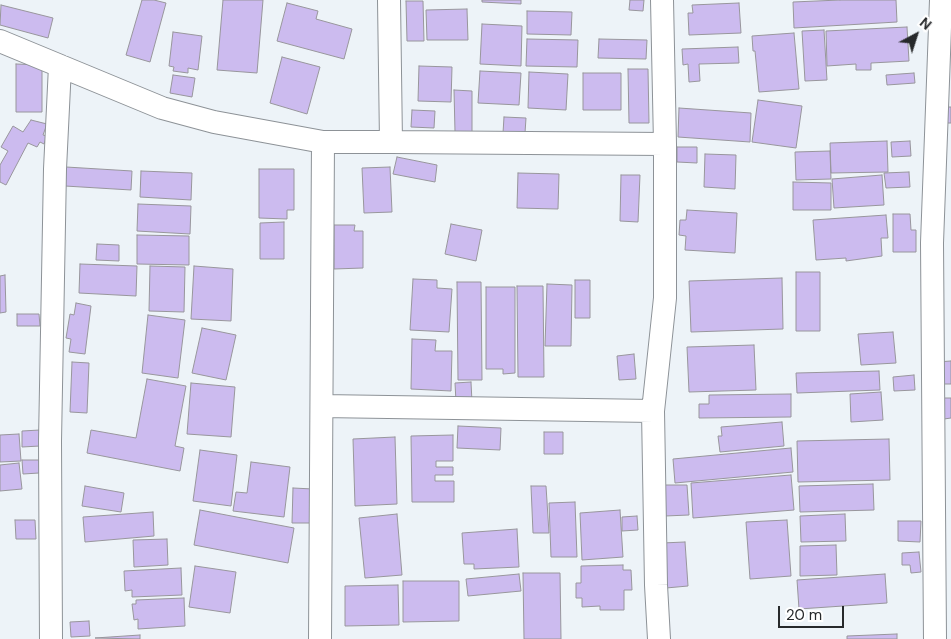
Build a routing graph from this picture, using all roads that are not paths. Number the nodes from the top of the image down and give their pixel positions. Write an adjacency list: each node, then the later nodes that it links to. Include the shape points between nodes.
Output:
1 (389, 0): 7 (street)
2 (662, 0): 8 (street)
3 (942, 0): 9 (street)
4 (0, 41): 5 (street)
5 (60, 66): 6 (street, via 162,108 214,122); 12 (street, via 50,431)
6 (323, 142): 7 (street); 10 (street)
7 (391, 142): 8 (street)
8 (665, 144): 11 (street, via 665,298)
9 (941, 242): 15 (street)
10 (322, 406): 11 (street); 13 (street)
11 (652, 411): 14 (street)
12 (51, 639)
13 (320, 639)
14 (659, 639)
15 (935, 639)

